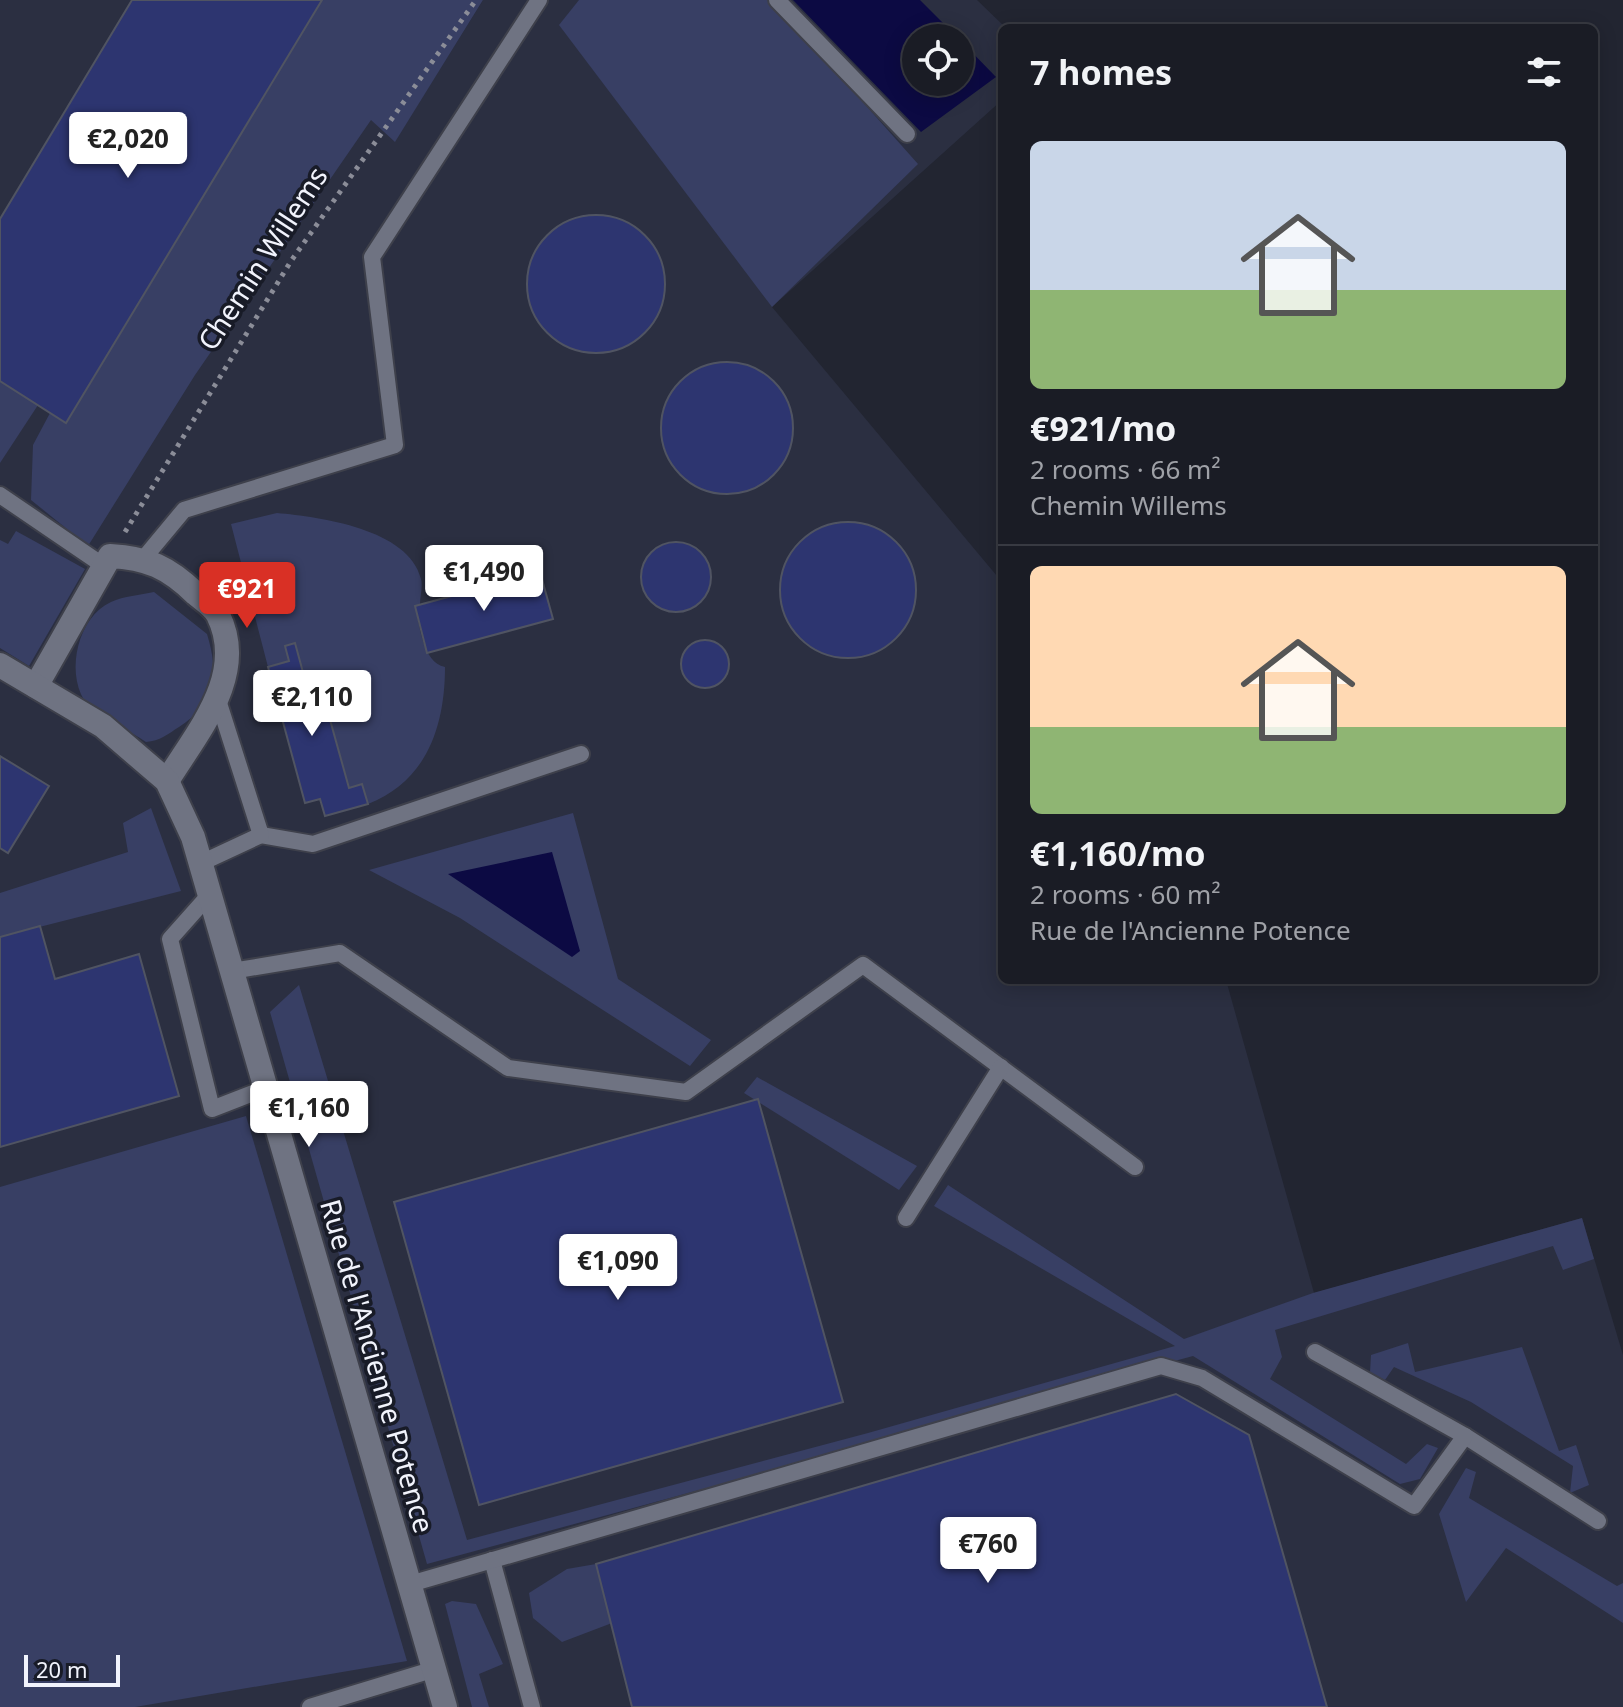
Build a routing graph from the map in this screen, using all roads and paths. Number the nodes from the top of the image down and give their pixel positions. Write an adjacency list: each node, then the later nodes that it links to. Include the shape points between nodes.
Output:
1 (476, 0): 7 (path, Chemin Willems, via 291,261)
2 (539, 0): 6 (lane, via 372,257 395,445 184,510)
3 (777, 0): 4 (lane)
4 (907, 134)
5 (0, 495): 7 (lane)
6 (144, 558): 7 (street); 10 (street, via 180,579 217,613 229,658)
7 (107, 561): 9 (street)
8 (0, 665): 9 (street, Rue de l'Ancienne Potence)
9 (36, 686): 12 (street, Rue de l'Ancienne Potence, via 103,726)
10 (217, 697): 12 (street); 13 (lane)
11 (581, 754): 13 (lane, via 313,844)
12 (167, 781): 14 (street, Rue de l'Ancienne Potence)
13 (261, 835): 14 (lane)
14 (201, 863): 15 (street, Rue de l'Ancienne Potence)
15 (210, 894): 16 (street, Rue de l'Ancienne Potence); 18 (lane, via 170,939 212,1109)
16 (232, 971): 17 (lane, via 340,953 508,1068 686,1092 863,965); 18 (street, Rue de l'Ancienne Potence)
17 (1001, 1067): 19 (lane); 20 (lane)
18 (266, 1088): 25 (street, Rue de l'Ancienne Potence)
19 (1135, 1167)
20 (906, 1218)
21 (1315, 1352): 22 (lane)
22 (1465, 1436): 23 (lane); 24 (lane, via 1414,1506 1202,1378 1161,1366)
23 (1598, 1521)
24 (492, 1560): 25 (lane); 29 (lane)
25 (410, 1584): 26 (street, Rue de l'Ancienne Potence)
26 (435, 1669): 27 (lane); 28 (street, Rue de l'Ancienne Potence)
27 (310, 1707)
28 (445, 1707)
29 (532, 1707)

